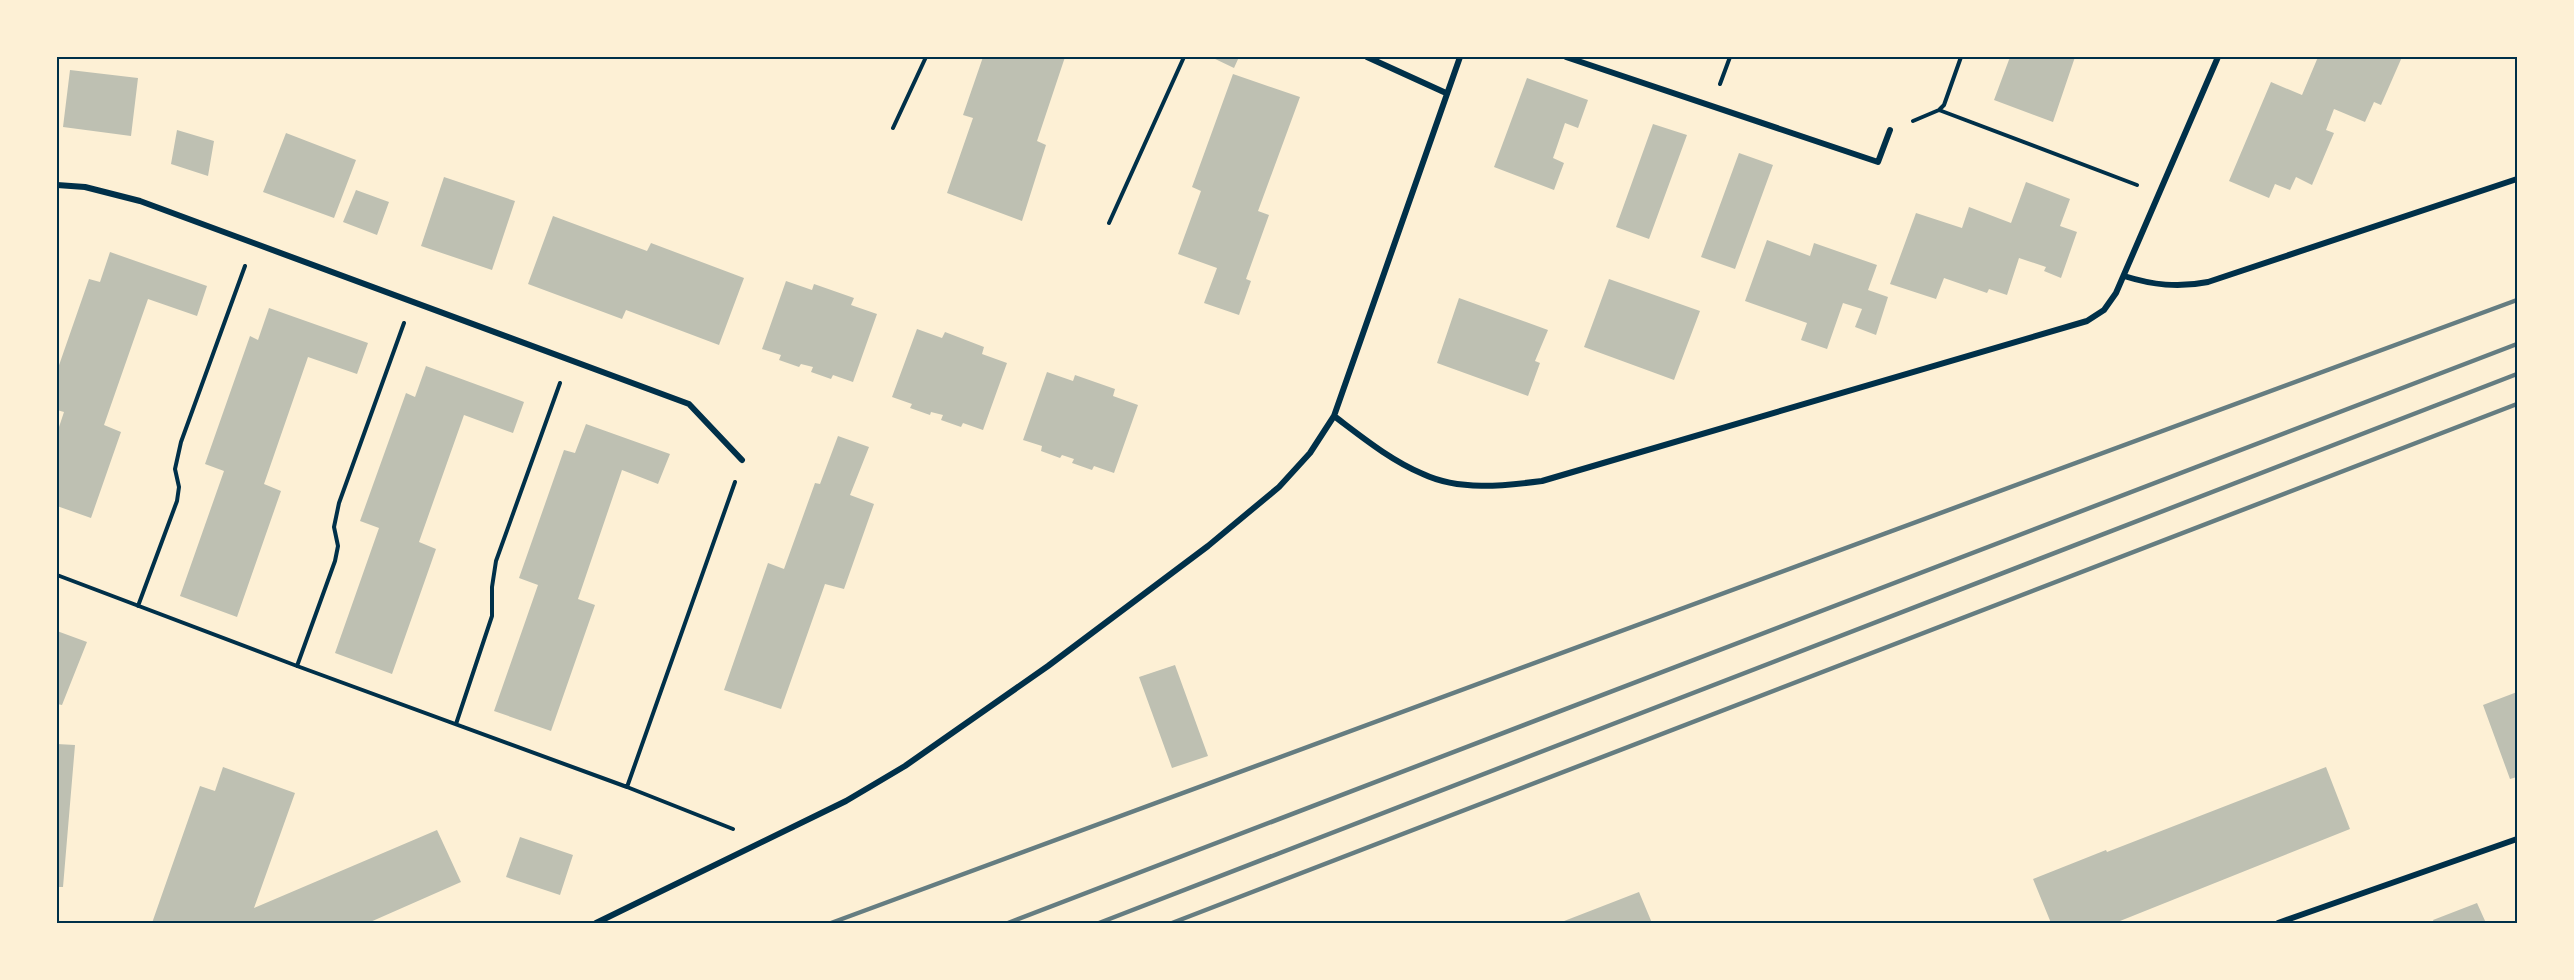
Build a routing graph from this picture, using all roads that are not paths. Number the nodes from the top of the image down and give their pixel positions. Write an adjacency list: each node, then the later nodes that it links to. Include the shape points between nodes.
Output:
1 (1366, 57): 5 (street)
2 (1460, 57): 5 (street)
3 (1566, 57): 6 (street, via 1878,162)
4 (2218, 57): 9 (street)
5 (1446, 93): 10 (street)
6 (1890, 130)
7 (2517, 179): 9 (street, via 2208,282 2167,286)
8 (57, 185): 11 (street, via 114,194 689,404)
9 (2124, 276): 10 (street, via 2104,310 2086,321 1542,481 1475,486 1424,475)
10 (1334, 416): 13 (street, via 1310,453 1279,487 1208,546 1048,666 905,766 846,801)
11 (742, 460)
12 (2517, 839): 14 (street)
13 (596, 923)
14 (2278, 923)

